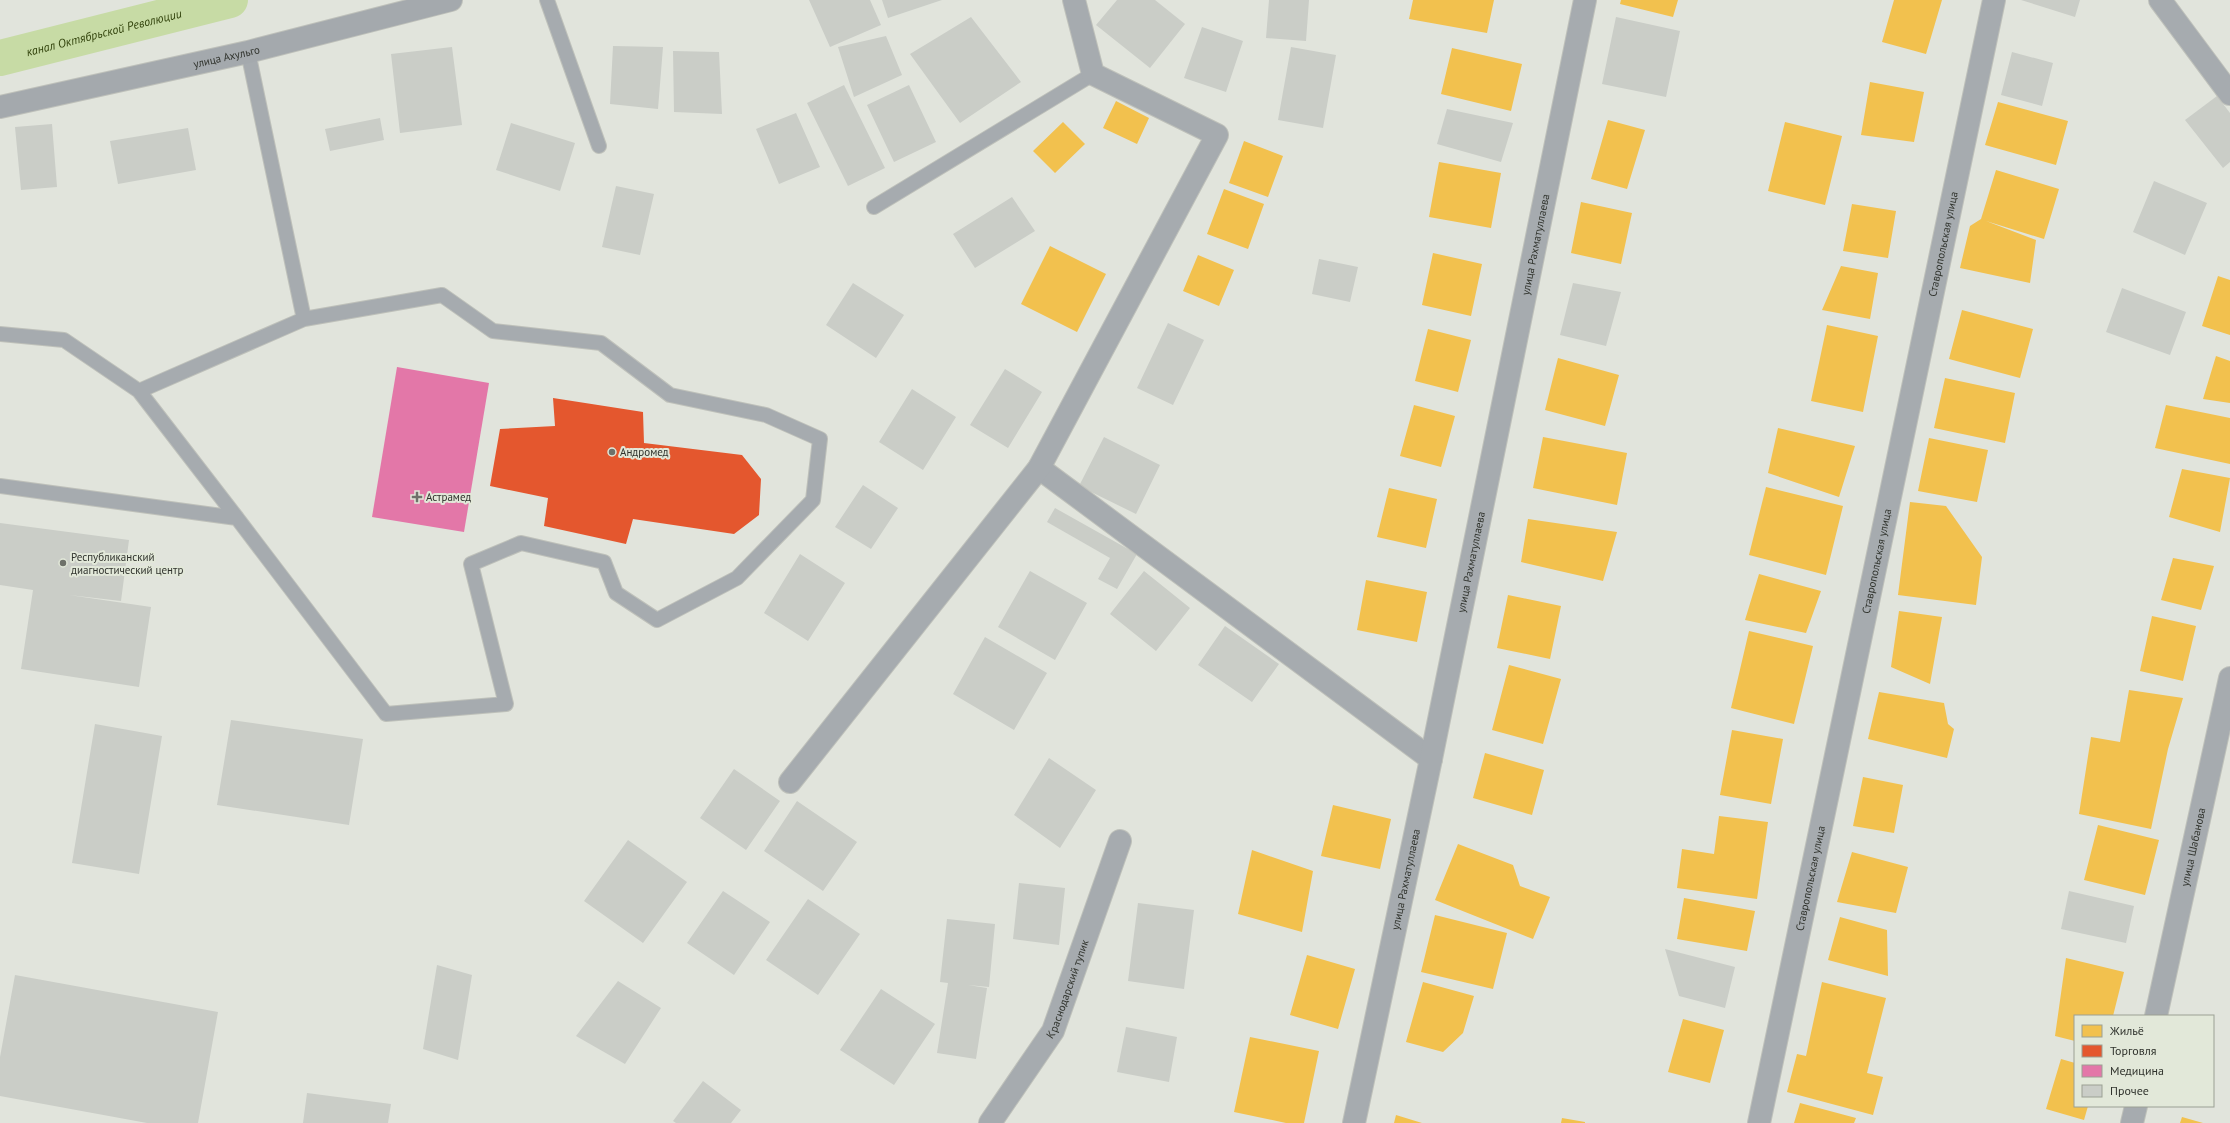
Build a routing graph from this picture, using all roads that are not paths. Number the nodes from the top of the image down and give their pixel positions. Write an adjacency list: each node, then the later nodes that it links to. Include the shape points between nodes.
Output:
1 (451, 0): 7 (main road, улица Ахульго)
2 (547, 0): 11 (lane)
3 (1074, 0): 8 (street)
4 (1585, 0): 20 (street, улица Рахматуллаева)
5 (1994, 0): 27 (street, Ставропольская улица)
6 (2160, 0): 9 (street)
7 (248, 52): 10 (main road, улица Ахульго); 13 (lane)
8 (1093, 74): 12 (lane); 16 (street, via 1217,135)
9 (2230, 94)
10 (0, 107)
11 (599, 146)
12 (874, 207)
13 (304, 319): 15 (lane); 18 (lane, via 442,295 493,331 601,342 670,395 766,415 820,439 813,500 737,578 658,620 616,593 604,562 522,543 471,564 506,704 386,714)
14 (0, 334): 15 (lane, via 64,340)
15 (139, 391): 18 (lane)
16 (1039, 468): 20 (street); 21 (street)
17 (0, 486): 18 (lane)
18 (237, 518)
19 (2230, 678): 23 (street, улица Шабанова)
20 (1431, 759): 26 (street, улица Рахматуллаева)
21 (790, 782)
22 (1120, 841): 25 (street, Краснодарский тупик, via 1052,1031)
23 (2156, 1015)
24 (2136, 1107): 28 (street)
25 (990, 1123)
26 (1354, 1123)
27 (1759, 1123)
28 (2132, 1123)

